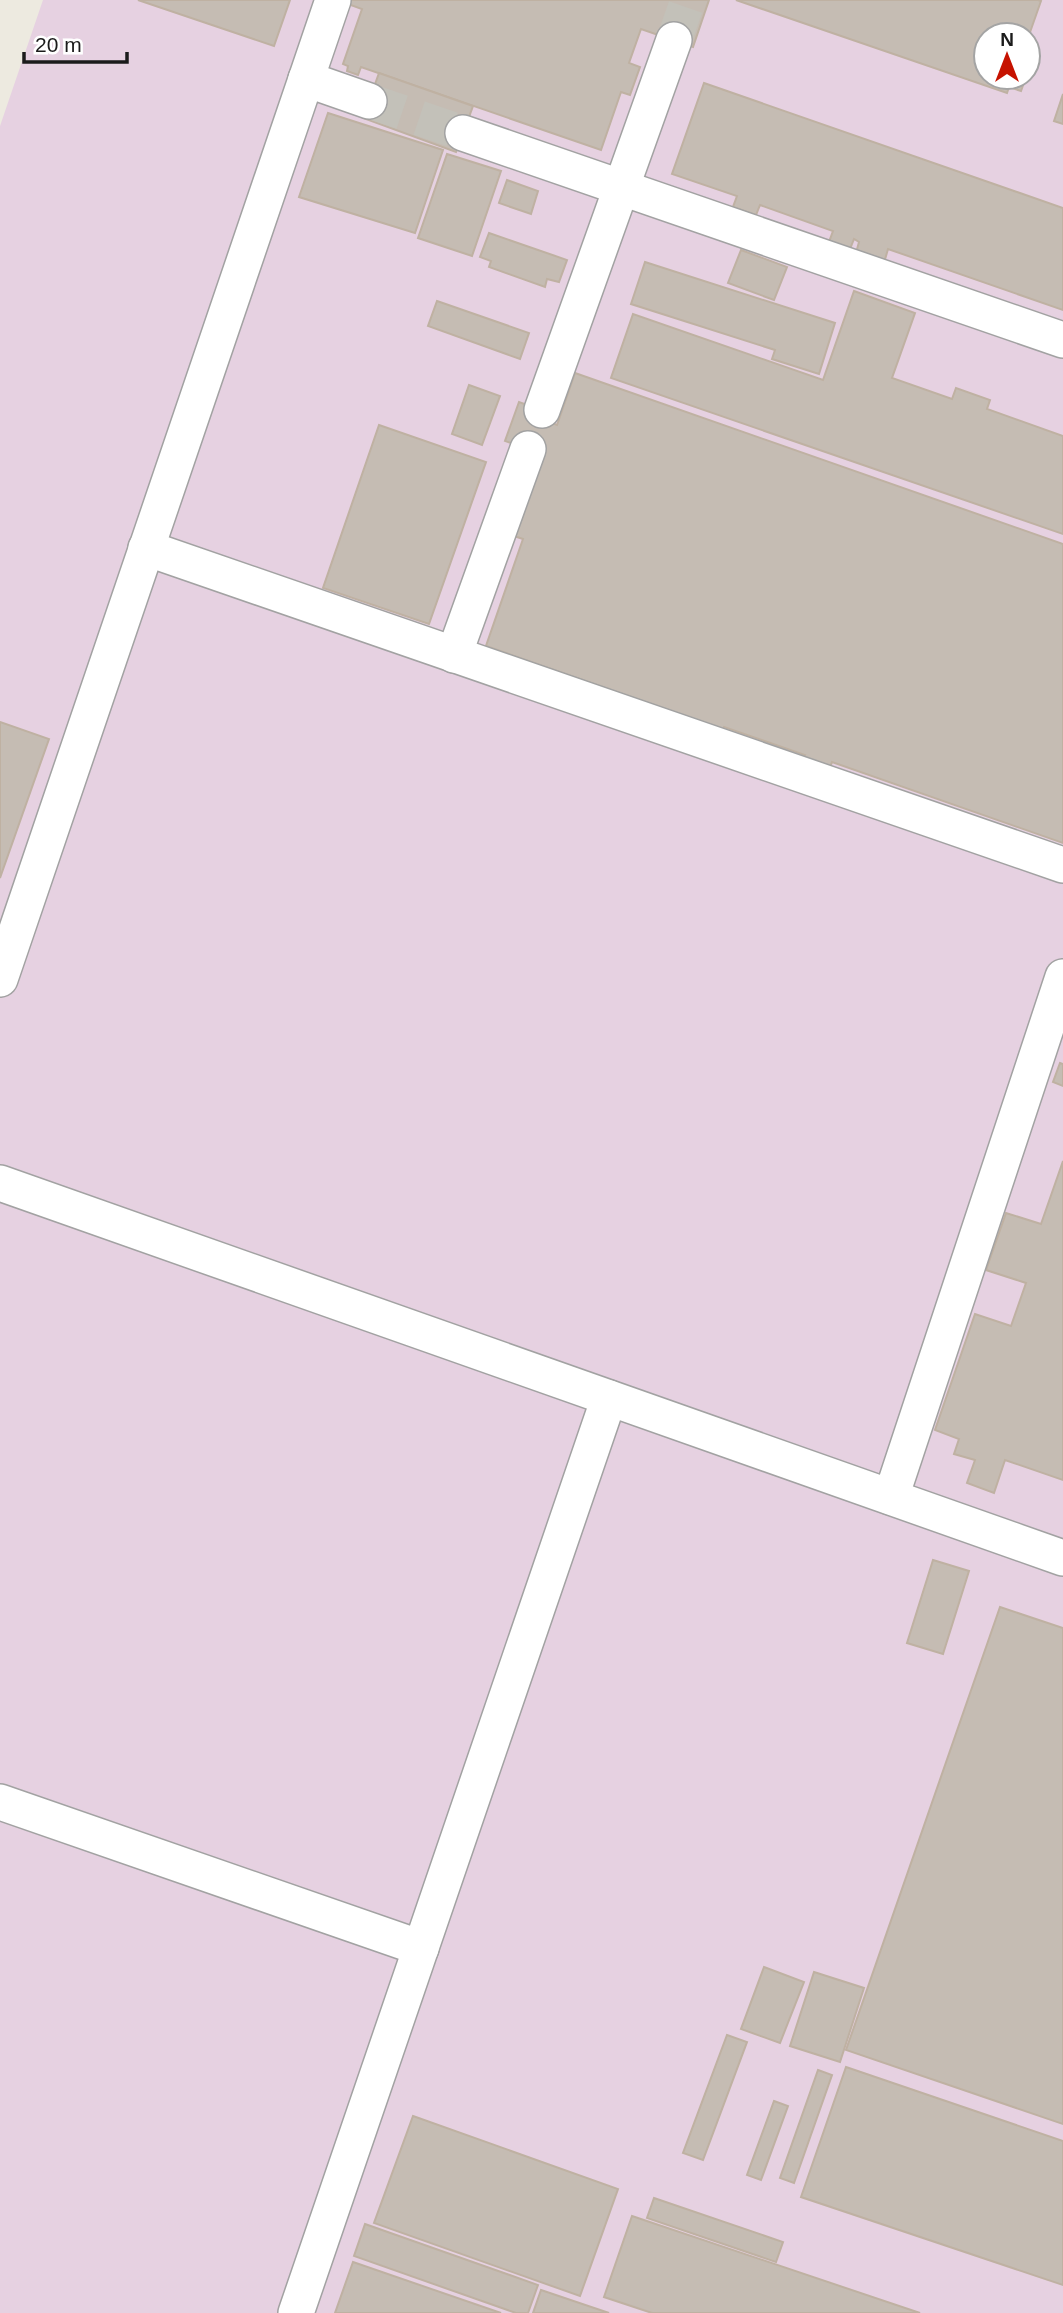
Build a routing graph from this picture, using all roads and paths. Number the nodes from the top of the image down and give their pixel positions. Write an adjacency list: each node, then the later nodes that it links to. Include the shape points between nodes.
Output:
1 (332, 0): 3 (lane)
2 (674, 40): 6 (lane)
3 (306, 79): 4 (lane); 10 (lane)
4 (369, 101)
5 (463, 133): 6 (lane)
6 (621, 188): 7 (lane); 8 (lane)
7 (1063, 340)
8 (542, 410)
9 (528, 449): 11 (lane)
10 (146, 548): 11 (lane); 14 (lane)
11 (454, 655): 12 (lane)
12 (1063, 865)
13 (1063, 977): 15 (lane)
14 (0, 979)
15 (1057, 1016): 18 (lane)
16 (0, 1183): 17 (lane)
17 (610, 1398): 18 (lane); 21 (lane)
18 (891, 1497): 19 (lane)
19 (1063, 1558)
20 (0, 1802): 21 (lane)
21 (421, 1948): 22 (lane)
22 (296, 2313)

